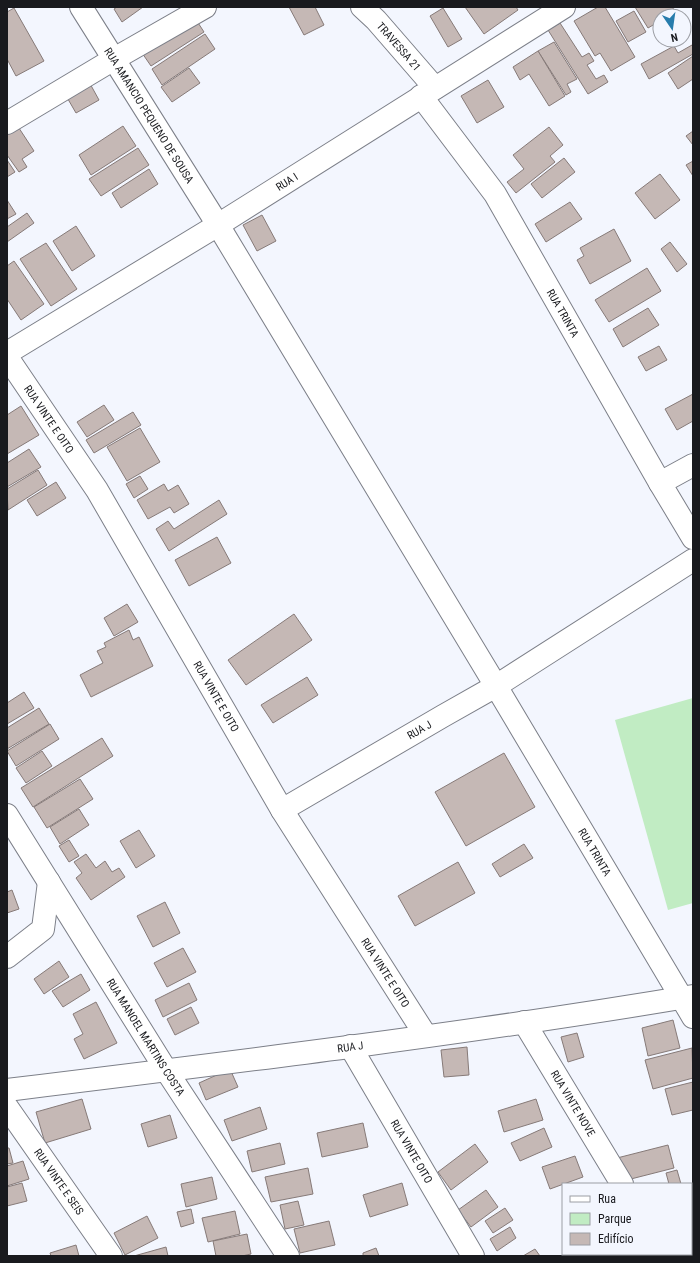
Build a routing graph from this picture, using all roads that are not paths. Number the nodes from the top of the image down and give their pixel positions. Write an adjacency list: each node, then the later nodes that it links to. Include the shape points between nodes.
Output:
1 (81, 7): 5 (street, RUA AMANCIO PEQUENO DE SOUSA)
2 (205, 7): 5 (street)
3 (362, 7): 6 (street, TRAVESSA 21, via 376,20)
4 (564, 7): 6 (street, RUA I)
5 (114, 59): 7 (street); 8 (street, RUA AMANCIO PEQUENO DE SOUSA)
6 (428, 92): 8 (street, RUA I); 12 (street, RUA TRINTA, via 495,194)
7 (7, 123)
8 (218, 225): 9 (street, RUA I); 15 (street, RUA AMANCIO PEQUENO DE SOUSA)
9 (7, 353)
10 (7, 357): 16 (street, RUA VINTE E OITO, via 97,490)
11 (693, 465): 12 (street)
12 (660, 483): 13 (street, RUA TRINTA)
13 (693, 538)
14 (693, 560): 15 (street, RUA J)
15 (496, 686): 16 (street, RUA J); 20 (street, RUA TRINTA)
16 (282, 810): 23 (street, RUA VINTE E OITO)
17 (7, 815): 18 (street, RUA MANOEL MARTINS COSTA)
18 (49, 882): 19 (street, via 43,929); 25 (street, RUA MANOEL MARTINS COSTA)
19 (7, 957)
20 (687, 997): 21 (street, RUA TRINTA); 22 (street, RUA J)
21 (693, 1017)
22 (524, 1022): 23 (street, RUA J); 28 (street, RUA VINTE NOVE)
23 (426, 1036): 24 (street, RUA J)
24 (350, 1046): 25 (street, RUA J); 31 (street, RUA VINTE OITO)
25 (166, 1070): 26 (street, RUA J); 30 (street, RUA MANOEL MARTINS COSTA)
26 (7, 1090)
27 (7, 1108): 29 (street, RUA VINTE E SEIS)
28 (621, 1183)
29 (111, 1256)
30 (288, 1256)
31 (473, 1256)

